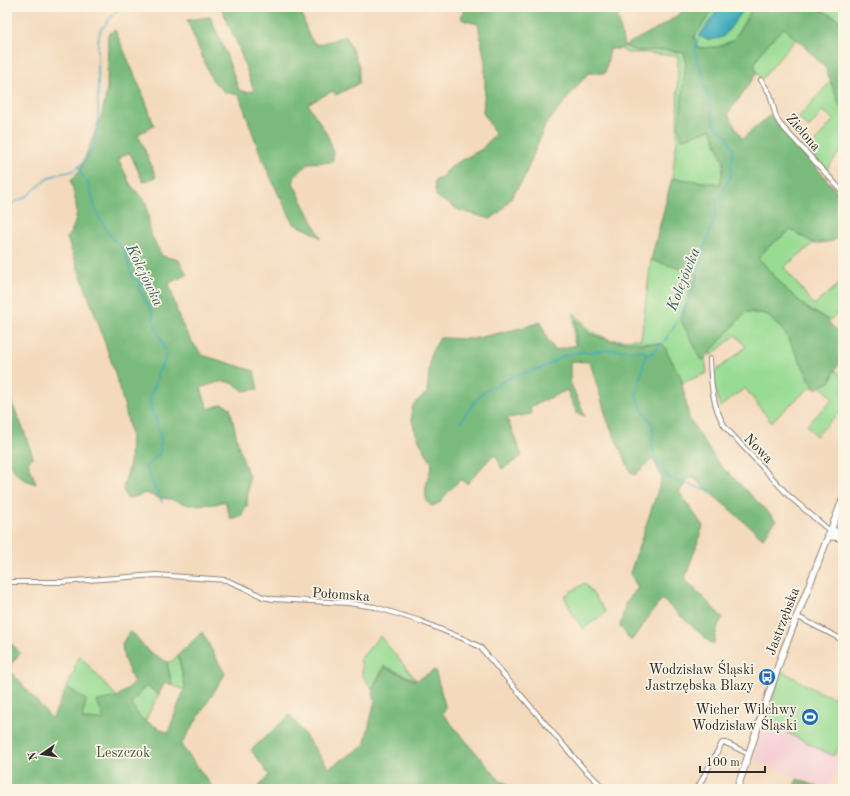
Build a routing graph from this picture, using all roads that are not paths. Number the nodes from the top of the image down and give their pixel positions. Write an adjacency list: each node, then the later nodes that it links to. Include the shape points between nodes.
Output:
1 (761, 80): 2 (street, Zielona, via 770,94 780,124)
2 (843, 192)
3 (710, 360): 5 (street, Nowa, via 713,395 721,421 789,496)
4 (843, 499): 5 (main road, Jastrzębska)
5 (829, 532): 6 (main road); 8 (main road, Jastrzębska)
6 (843, 537)
7 (7, 582): 11 (street, Połomska, via 61,582 171,575 226,580 273,599 360,604 399,614 480,647 583,768)
8 (796, 616): 9 (street); 10 (main road, Jastrzębska)
9 (843, 640)
10 (749, 754): 12 (street, via 722,743); 13 (main road, Jastrzębska)
11 (605, 789)
12 (697, 789)
13 (737, 789)

